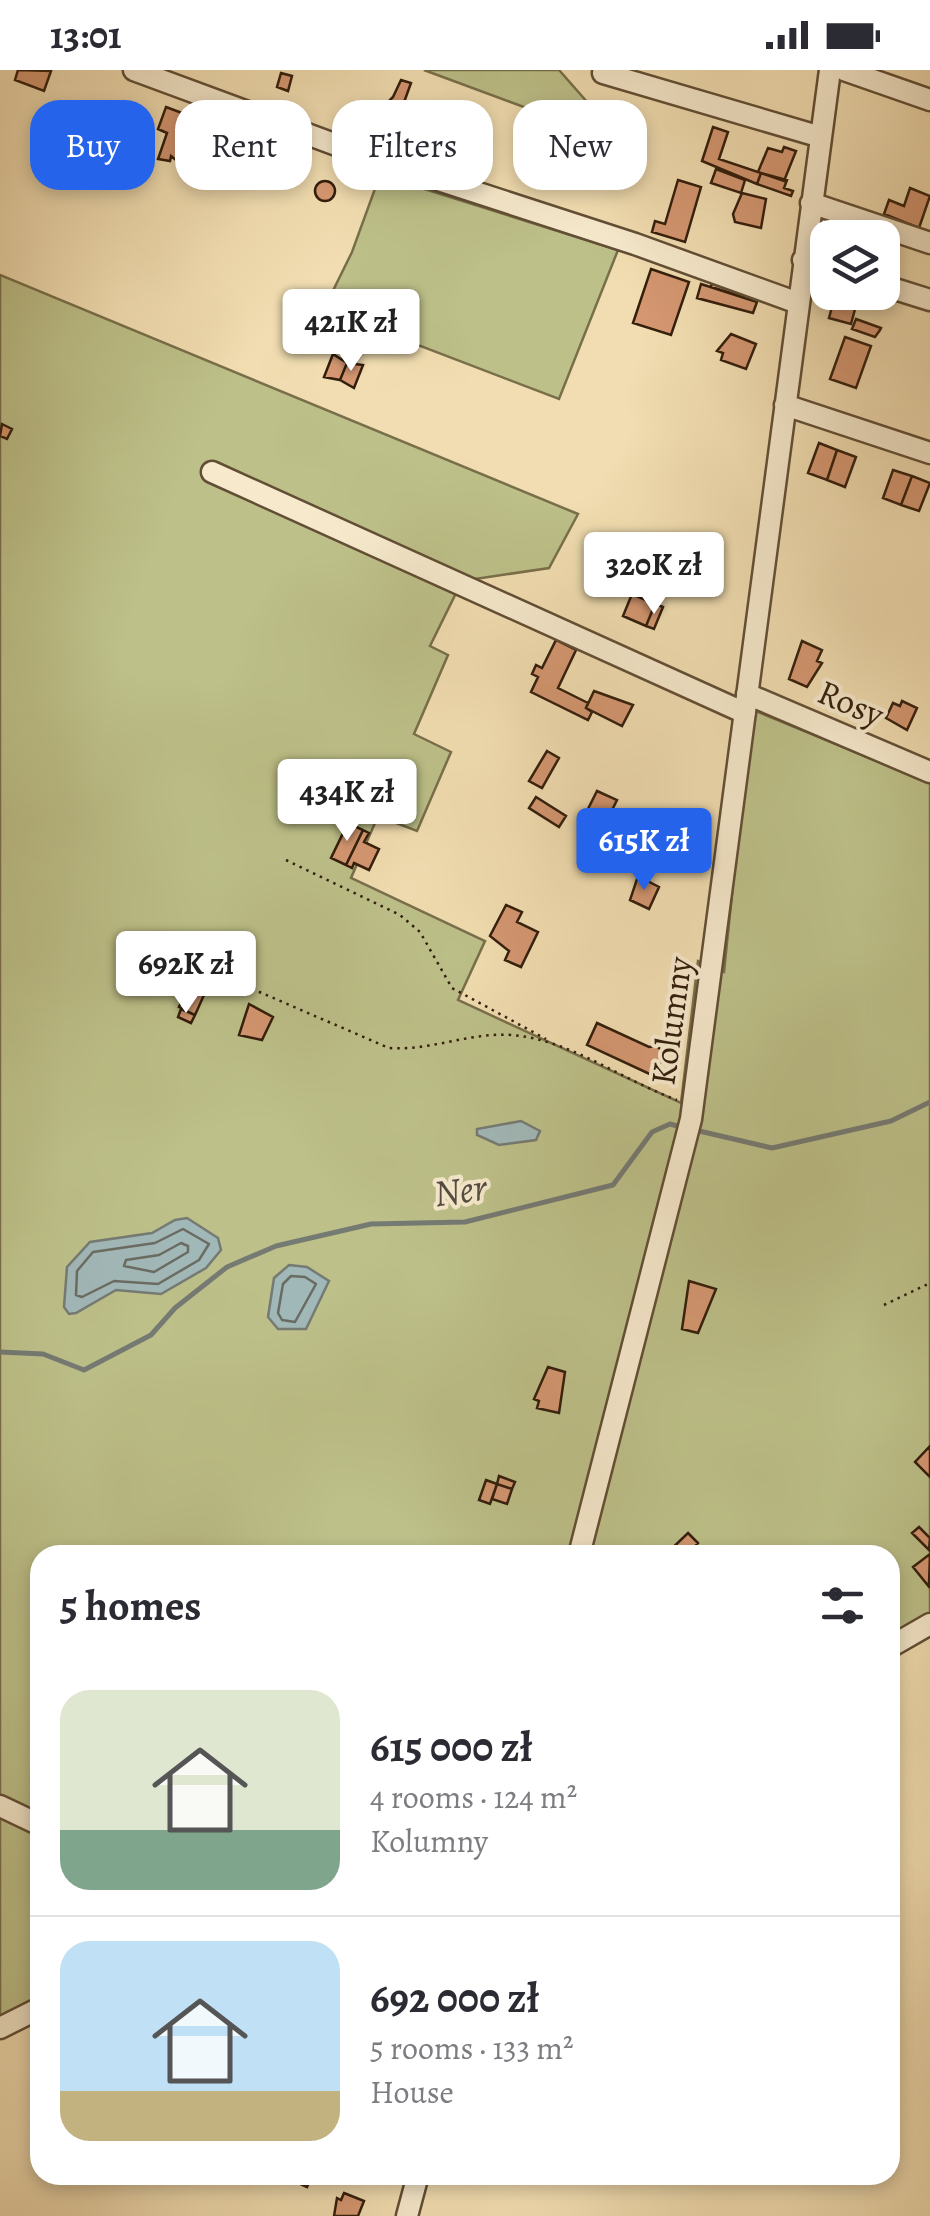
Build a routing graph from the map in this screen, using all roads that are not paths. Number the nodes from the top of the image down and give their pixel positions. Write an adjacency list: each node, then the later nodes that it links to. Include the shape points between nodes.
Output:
1 (134, 70): 13 (street)
2 (830, 70): 6 (street, Kolumny)
3 (844, 70): 5 (street)
4 (603, 73): 6 (street)
5 (930, 100)
6 (820, 137): 7 (street, Kolumny)
7 (811, 203): 8 (street); 9 (street, Kolumny)
8 (930, 243)
9 (803, 260): 10 (street); 13 (street, Kolumny)
10 (810, 262)
11 (900, 291): 12 (street)
12 (930, 300)
13 (798, 303): 14 (street, Kolumny)
14 (785, 404): 15 (street); 17 (street, Kolumny)
15 (930, 453)
16 (212, 472): 17 (street, Rosy)
17 (746, 704): 18 (street, Rosy); 19 (street, Kolumny, via 692,1112)
18 (930, 772)
19 (582, 1545)
20 (930, 1624): 21 (street)
21 (900, 1641)
22 (0, 1806): 23 (street)
23 (30, 1820)
24 (30, 2013): 25 (street)
25 (0, 2028)
26 (415, 2185): 27 (street)
27 (407, 2216)

